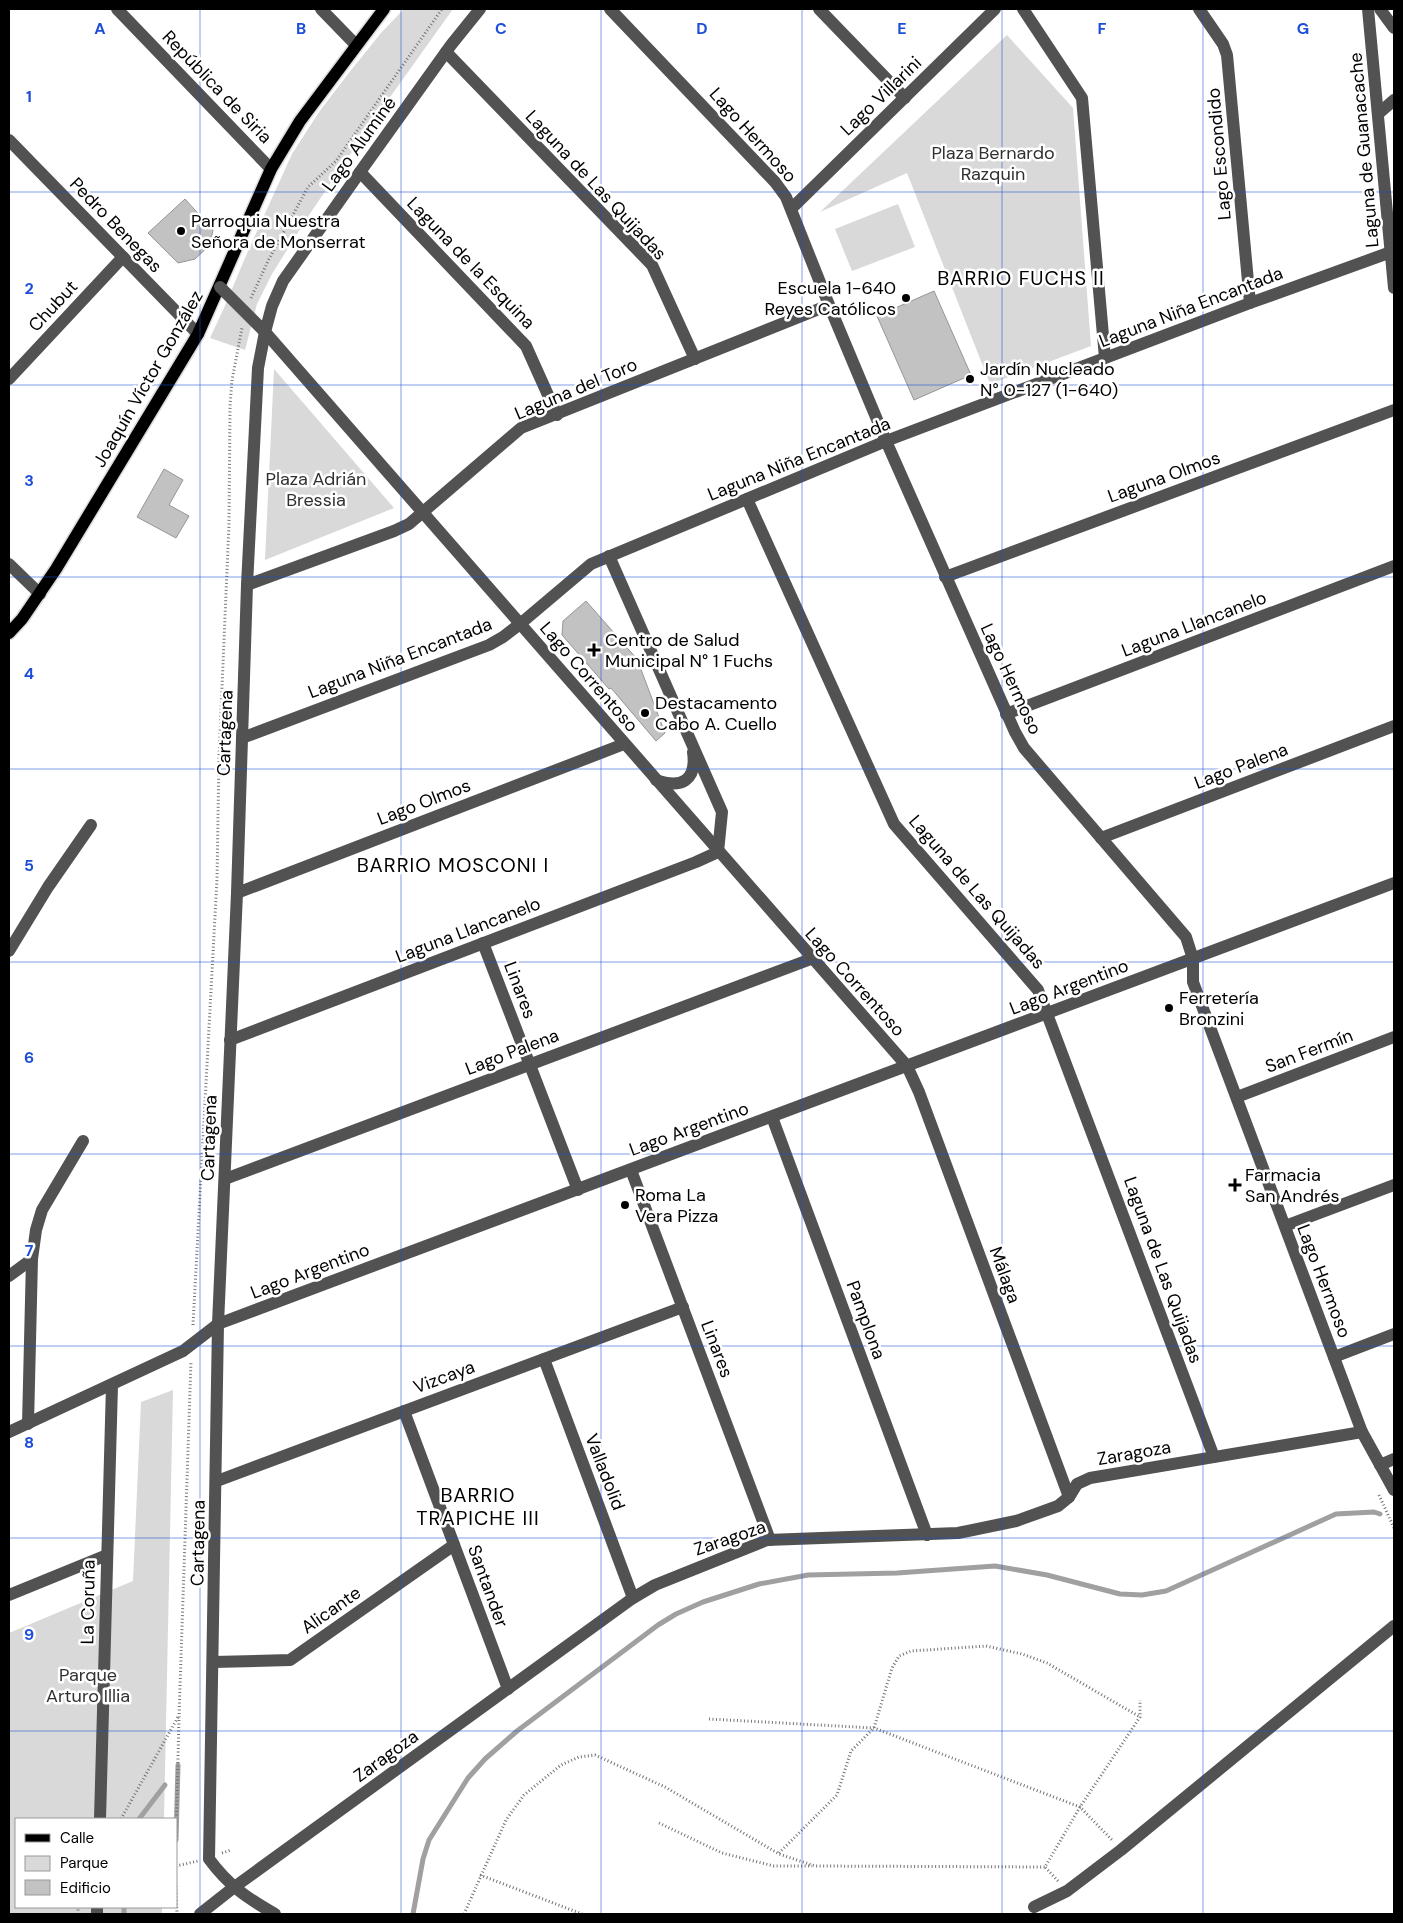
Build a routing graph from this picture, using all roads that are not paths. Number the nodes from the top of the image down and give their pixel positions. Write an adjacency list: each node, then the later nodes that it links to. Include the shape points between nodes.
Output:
1 (117, 9): 19 (street, República de Siria)
2 (321, 9): 13 (street)
3 (384, 9): 13 (main road, Joaquín Víctor González)
4 (480, 9): 14 (street, Lago Aluminé)
5 (610, 9): 21 (street, Lago Hermoso, via 775,182)
6 (819, 9): 15 (street)
7 (995, 9): 15 (street, Lago Villarini)
8 (1023, 9): 30 (street, via 1082,98)
9 (1199, 9): 26 (street, Lago Escondido, via 1223,44 1228,60)
10 (1368, 9): 17 (street, Laguna de Guanacache)
11 (1380, 9): 12 (street)
12 (1394, 28)
13 (356, 45): 19 (main road, Joaquín Víctor González, via 300,121)
14 (446, 52): 20 (street, Lago Aluminé); 31 (street, Laguna de Las Quijadas, via 652,265)
15 (905, 98): 21 (street, Lago Villarini)
16 (1394, 100): 17 (street)
17 (1378, 114): 22 (street, Laguna de Guanacache)
18 (9, 140): 23 (street, Pedro Benegas)
19 (271, 169): 24 (main road, Joaquín Víctor González)
20 (360, 172): 28 (street, Lago Aluminé, via 283,281); 34 (street, Laguna de la Esquina, via 526,346)
21 (792, 208): 27 (street, Lago Hermoso)
22 (1391, 252): 25 (street, Laguna de Guanacache); 26 (street, Laguna Niña Encantada)
23 (123, 257): 29 (street, Pedro Benegas); 32 (street, Chubut)
24 (220, 286): 28 (street, Lago Correntoso, bridge); 29 (main road, Joaquín Víctor González)
25 (1394, 288)
26 (1250, 303): 30 (street, Laguna Niña Encantada)
27 (829, 305): 31 (street, Laguna del Toro); 35 (street, Lago Hermoso)
28 (265, 332): 37 (street, Lago Correntoso); 42 (street, Cartagena, via 258,368)
29 (198, 334): 43 (main road, Joaquín Víctor González)
30 (1105, 358): 35 (street, Laguna Niña Encantada)
31 (695, 359): 34 (street, Laguna del Toro)
32 (12, 370)
33 (1394, 410): 41 (street, Laguna Olmos)
34 (557, 415): 37 (street, Laguna del Toro, via 521,428)
35 (886, 441): 36 (street, Laguna Niña Encantada); 41 (street, Lago Hermoso)
36 (747, 498): 38 (street, Laguna Niña Encantada); 61 (street, Laguna de Las Quijadas, via 894,824 1038,990)
37 (424, 512): 42 (street, Laguna del Toro, via 394,531); 44 (street, Lago Correntoso)
38 (609, 556): 44 (street, Laguna Niña Encantada, via 591,564); 49 (street)
39 (9, 564): 43 (street)
40 (1394, 566): 46 (street, Laguna Llancanelo)
41 (946, 577): 46 (street, Lago Hermoso)
42 (247, 585): 48 (street, Cartagena)
43 (40, 594): 45 (main road, Joaquín Víctor González)
44 (520, 624): 48 (street, Laguna Niña Encantada, via 489,645); 50 (street, Lago Correntoso)
45 (9, 633)
46 (1006, 714): 53 (street, Lago Hermoso, via 1024,748)
47 (1394, 726): 53 (street, Lago Palena)
48 (242, 738): 56 (street, Cartagena)
49 (690, 741): 51 (street, via 694,761 686,780 669,784); 54 (street, via 722,812)
50 (624, 744): 51 (street, Lago Correntoso); 56 (street, Lago Olmos)
51 (656, 780): 54 (street, Lago Correntoso)
52 (91, 825): 58 (street)
53 (1101, 838): 60 (street, Lago Hermoso, via 1186,937)
54 (718, 852): 57 (street, Laguna Llancanelo); 59 (street, Lago Correntoso)
55 (1394, 883): 60 (street, Lago Argentino)
56 (237, 893): 63 (street, Cartagena)
57 (483, 943): 63 (street, Laguna Llancanelo); 64 (street, Linares)
58 (9, 951)
59 (811, 959): 64 (street, Lago Palena); 65 (street, Lago Correntoso)
60 (1193, 959): 61 (street, Lago Argentino); 66 (street, Lago Hermoso, via 1193,982)
61 (1048, 1013): 65 (street, Lago Argentino); 86 (street, Laguna de Las Quijadas)
62 (1394, 1037): 66 (street, San Fermín)
63 (230, 1040): 70 (street, Cartagena)
64 (530, 1064): 70 (street, Lago Palena); 72 (street, Linares)
65 (907, 1066): 67 (street, Lago Argentino); 91 (street, Málaga)
66 (1237, 1097): 73 (street, Lago Hermoso)
67 (772, 1117): 69 (street, Lago Argentino); 92 (street, Pamplona)
68 (83, 1141): 74 (street, via 42,1210)
69 (631, 1170): 72 (street, Lago Argentino); 76 (street, Linares)
70 (225, 1179): 77 (street, Cartagena)
71 (1394, 1186): 73 (street)
72 (578, 1190): 77 (street, Lago Argentino)
73 (1285, 1226): 79 (street, Lago Hermoso)
74 (32, 1259): 75 (street); 83 (street)
75 (9, 1276)
76 (683, 1307): 80 (street, Vizcaya); 93 (street, Linares)
77 (218, 1324): 81 (street, Lago Argentino, via 183,1352); 89 (street, Cartagena)
78 (1394, 1334): 79 (street)
79 (1334, 1357): 85 (street, Lago Hermoso)
80 (544, 1359): 82 (street, Vizcaya); 97 (street, Valladolid)
81 (112, 1385): 83 (street, Lago Argentino); 95 (street, La Coruña)
82 (404, 1411): 89 (street, Vizcaya); 94 (street, Santander)
83 (28, 1424): 84 (street, Lago Argentino)
84 (9, 1432)
85 (1362, 1432): 86 (street, Zaragoza); 88 (street, Lago Hermoso)
86 (1214, 1457): 91 (street, Zaragoza, via 1090,1478 1077,1484)
87 (1394, 1459): 88 (street)
88 (1380, 1464): 90 (street, Lago Hermoso)
89 (217, 1481): 99 (street, Cartagena)
90 (1394, 1490)
91 (1069, 1497): 92 (street, Zaragoza, via 1045,1512 1016,1521 958,1533)
92 (927, 1535): 93 (street, Zaragoza)
93 (770, 1540): 97 (street, Zaragoza, via 655,1585)
94 (454, 1545): 99 (street, Alicante, via 290,1660); 100 (street, Santander)
95 (107, 1555): 96 (street); 101 (street, La Coruña)
96 (9, 1596)
97 (633, 1598): 100 (street, Zaragoza)
98 (1394, 1626): 103 (street, via 1121,1850 1067,1891)
99 (214, 1662): 102 (street, Cartagena, via 210,1859)
100 (508, 1690): 102 (street, Zaragoza)
101 (100, 1818)
102 (233, 1888): 104 (street, Zaragoza); 105 (street, Cartagena)
103 (1034, 1907)
104 (200, 1914)
105 (275, 1914)

